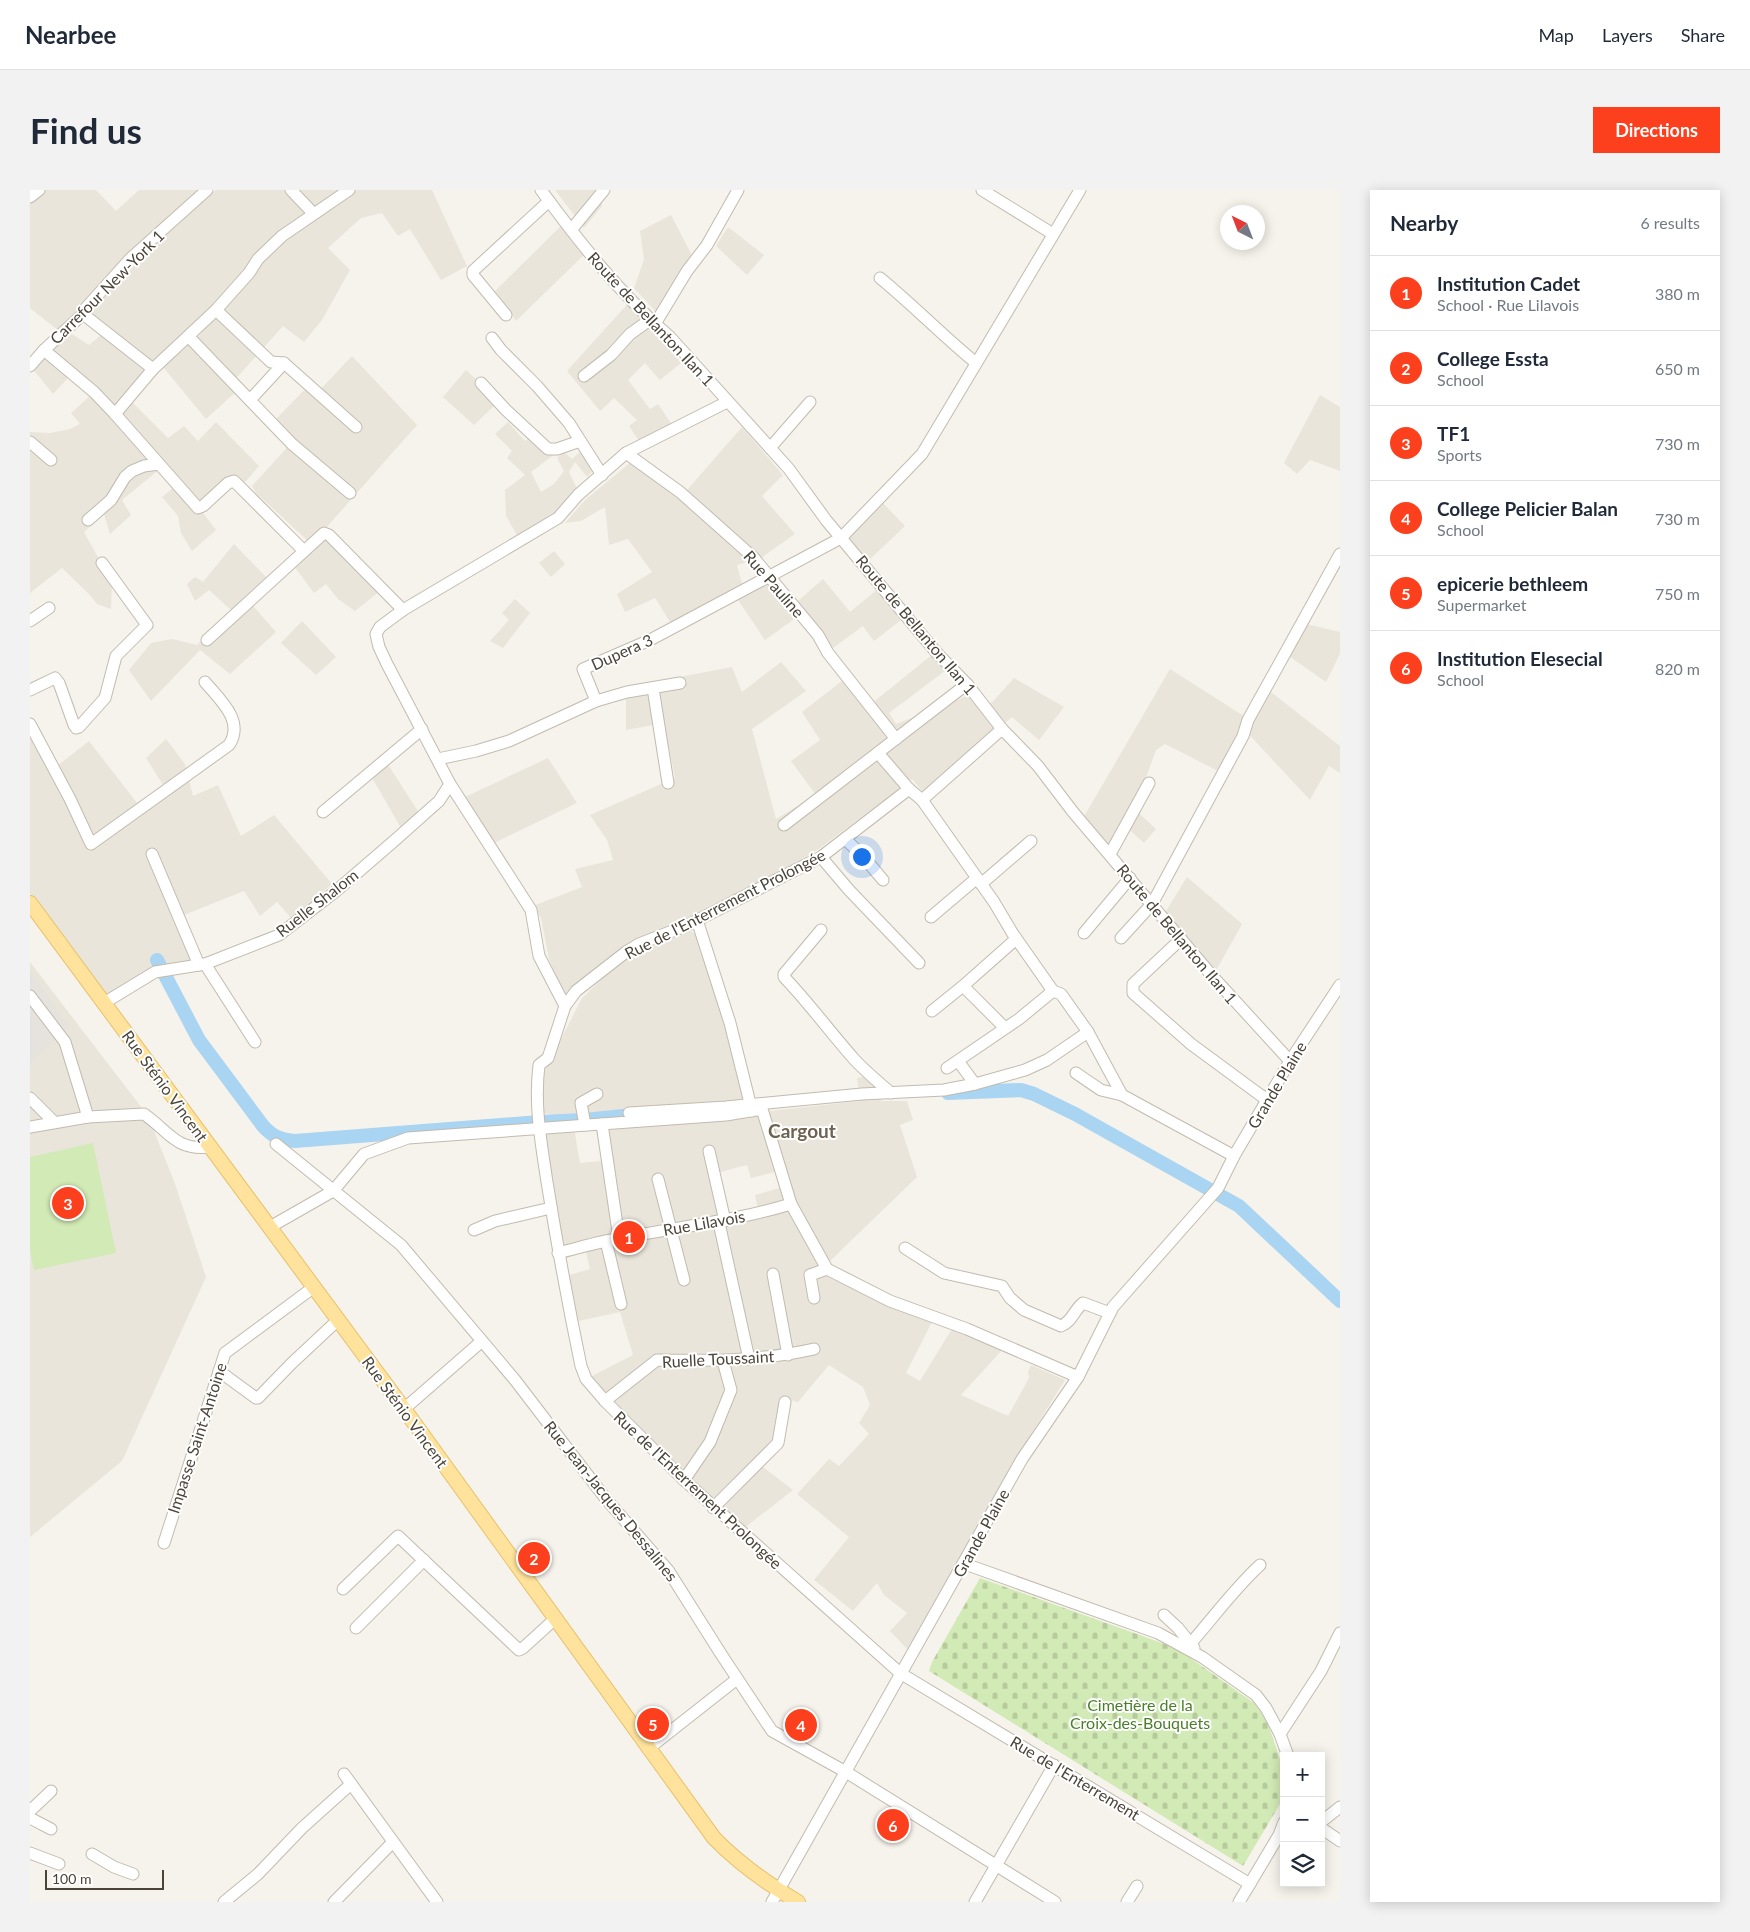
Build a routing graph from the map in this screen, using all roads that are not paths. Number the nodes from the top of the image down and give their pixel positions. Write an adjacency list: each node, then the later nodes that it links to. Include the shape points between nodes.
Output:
1 (39, 190): 10 (street)
2 (207, 190): 17 (street, Carrefour New-York 1, via 131,258)
3 (292, 190): 12 (street)
4 (349, 190): 12 (street)
5 (541, 190): 11 (street, Route de Bellanton Ilan 1)
6 (604, 190): 13 (street)
7 (738, 190): 19 (street, via 707,245)
8 (982, 190): 14 (street)
9 (1080, 190): 14 (street, Dupera 3)
10 (30, 197)
11 (549, 201): 13 (street, Route de Bellanton Ilan 1); 18 (street, via 473,271)
12 (313, 213): 16 (street, via 258,258)
13 (571, 230): 19 (street, Route de Bellanton Ilan 1)
14 (1053, 234): 24 (street, Dupera 3)
15 (880, 278): 24 (street)
16 (216, 310): 20 (street); 23 (street, via 271,362)
17 (83, 314): 22 (street, Carrefour New-York 1); 26 (street)
18 (506, 314)
19 (653, 322): 27 (street, via 630,334); 30 (street, Route de Bellanton Ilan 1, via 670,336)
20 (189, 337): 26 (street); 29 (street)
21 (492, 338): 34 (street, via 569,423)
22 (44, 350): 25 (street, Carrefour New-York 1); 32 (street)
23 (284, 363): 29 (street); 33 (street)
24 (976, 363): 43 (street, Dupera 3, via 922,454)
25 (30, 366)
26 (153, 369): 32 (street)
27 (584, 376)
28 (481, 383): 34 (street, via 548,449)
29 (250, 400): 41 (street, via 292,444)
30 (727, 402): 36 (street, Route de Bellanton Ilan 1); 37 (street)
31 (810, 402): 36 (street)
32 (115, 414): 39 (street)
33 (356, 427)
34 (580, 441): 40 (street)
35 (30, 442): 38 (street)
36 (770, 448): 43 (street, Route de Bellanton Ilan 1)
37 (626, 454): 40 (street); 47 (street, Rue Pauline, via 707,515)
38 (51, 460)
39 (159, 464): 42 (street, via 132,471 111,500); 44 (street, via 198,508 228,482 234,482)
40 (602, 476): 49 (street, via 578,495 558,518)
41 (350, 493)
42 (88, 520)
43 (841, 538): 47 (street, Dupera 3); 54 (street, Route de Bellanton Ilan 1, via 936,652)
44 (304, 551): 49 (street, via 324,533 329,535); 51 (street)
45 (1340, 554): 80 (street, via 1260,696 1243,736)
46 (102, 563): 56 (street, via 147,624 116,656 105,698 79,727 74,726 55,678)
47 (770, 577): 57 (street, Dupera 3, via 650,640 583,670); 61 (street, Rue Pauline)
48 (49, 608): 50 (street)
49 (403, 610): 59 (street, via 380,627 376,634 387,664)
50 (30, 621)
51 (207, 640)
52 (205, 682): 58 (street, via 230,712 235,732 229,745 91,844)
53 (680, 683): 55 (street)
54 (967, 684): 60 (street, Route de Bellanton Ilan 1); 61 (street)
55 (653, 688): 57 (street); 64 (street)
56 (30, 690)
57 (596, 702): 63 (street, via 508,741)
58 (30, 724)
59 (422, 729): 63 (street); 69 (street)
60 (1002, 729): 68 (street); 74 (street, Route de Bellanton Ilan 1, via 1038,766)
61 (896, 739): 62 (street)
62 (878, 753): 67 (street); 70 (street)
63 (438, 759): 66 (street)
64 (668, 783)
65 (1149, 783): 74 (street)
66 (450, 784): 89 (street, Ruelle Shalom, via 439,801 409,828 279,935); 95 (street, via 531,910 539,956)
67 (909, 789): 68 (street); 71 (street, Rue de l'Enterrement Prolongée)
68 (922, 800): 78 (street)
69 (323, 812)
70 (784, 825)
71 (846, 839): 75 (street, Rue de l'Enterrement Prolongée); 77 (street)
72 (1031, 841): 78 (street)
73 (152, 854): 89 (street)
74 (1110, 854): 76 (street, Route de Bellanton Ilan 1)
75 (821, 857): 82 (street, Rue de l'Enterrement Prolongée); 88 (street)
76 (1130, 878): 80 (street, Route de Bellanton Ilan 1); 84 (street)
77 (883, 880)
78 (979, 881): 81 (street); 85 (street)
79 (30, 903): 94 (main road, Rue Sténio Vincent)
80 (1152, 904): 86 (street); 87 (street, Route de Bellanton Ilan 1)
81 (931, 917)
82 (697, 920): 95 (street, Rue de l'Enterrement Prolongée, via 626,952 576,991); 110 (street, via 730,1023)
83 (821, 930): 105 (street, via 784,977 856,1061)
84 (1084, 933)
85 (1016, 938): 91 (street); 92 (street)
86 (1121, 938)
87 (1180, 938): 101 (street, Route de Bellanton Ilan 1); 109 (street, via 1133,984 1133,993 1191,1044)
88 (919, 963)
89 (202, 965): 94 (street, Ruelle Shalom, via 155,972); 99 (street)
90 (1340, 985): 101 (street, Grande Plaine)
91 (963, 986): 96 (street); 97 (street)
92 (1053, 990): 97 (street); 98 (street, via 1061,994)
93 (30, 996): 113 (street, via 65,1042)
94 (104, 1003): 120 (main road, Rue Sténio Vincent)
95 (565, 1006): 116 (street, Rue de l'Enterrement Prolongée, via 548,1058 539,1065 536,1088)
96 (932, 1011)
97 (1005, 1028): 100 (street)
98 (1088, 1032): 104 (street, via 1047,1060 1025,1070); 107 (street)
99 (255, 1042)
100 (958, 1061): 102 (street); 104 (street)
101 (1290, 1061): 109 (street, Grande Plaine)
102 (947, 1068)
103 (1076, 1073): 107 (street, via 1101,1090)
104 (975, 1084): 105 (street, via 944,1090)
105 (891, 1093): 110 (street)
106 (597, 1094): 115 (street, via 581,1103)
107 (1122, 1095): 122 (street)
108 (30, 1098): 114 (street)
109 (1266, 1100): 122 (street, Grande Plaine)
110 (752, 1108): 111 (street); 125 (street, via 762,1109)
111 (726, 1111): 112 (street); 117 (street)
112 (628, 1114)
113 (88, 1117): 114 (street); 120 (street, via 144,1114 182,1144 191,1148)
114 (54, 1122): 118 (street)
115 (584, 1122): 116 (street); 117 (street)
116 (539, 1124): 124 (street, via 408,1138 364,1154); 126 (street, Rue de l'Enterrement Prolongée)
117 (602, 1124): 131 (street)
118 (30, 1127)
119 (276, 1144): 124 (street, Rue Jean-Jacques Dessalines)
120 (210, 1147): 128 (main road, Rue Sténio Vincent)
121 (709, 1151): 127 (street)
122 (1234, 1156): 141 (street, Grande Plaine, via 1215,1192)
123 (658, 1179): 129 (street)
124 (333, 1191): 128 (street); 143 (street, Rue Jean-Jacques Dessalines, via 401,1245)
125 (791, 1204): 127 (street, Rue Lilavois); 135 (street)
126 (552, 1208): 130 (street, via 495,1221); 134 (street, Rue de l'Enterrement Prolongée)
127 (722, 1222): 129 (street, Rue Lilavois); 146 (street)
128 (270, 1227): 138 (main road, Rue Sténio Vincent)
129 (671, 1229): 131 (street, Rue Lilavois); 137 (street)
130 (474, 1230)
131 (619, 1238): 132 (street, Rue Lilavois)
132 (606, 1241): 134 (street, Rue Lilavois); 140 (street)
133 (905, 1248): 141 (street, via 944,1272 1002,1286 1024,1310 1061,1326 1083,1303)
134 (558, 1253): 150 (street, Rue de l'Enterrement Prolongée, via 581,1366 586,1379)
135 (827, 1269): 139 (street, via 810,1275); 149 (street, via 890,1301 982,1335)
136 (773, 1274): 145 (street)
137 (684, 1280)
138 (314, 1287): 142 (main road, Rue Sténio Vincent); 148 (street, Impasse Saint-Antoine, via 225,1353)
139 (814, 1298)
140 (621, 1304)
141 (1110, 1313): 149 (street, Grande Plaine)
142 (338, 1320): 148 (street, via 258,1398); 152 (main road, Rue Sténio Vincent)
143 (482, 1341): 152 (street); 167 (street, Rue Jean-Jacques Dessalines, via 606,1499 668,1570)
144 (814, 1349): 145 (street, Ruelle Toussaint)
145 (788, 1355): 146 (street, Ruelle Toussaint)
146 (748, 1358): 147 (street, Ruelle Toussaint)
147 (724, 1361): 150 (street, Ruelle Toussaint, via 657,1360); 153 (street, via 731,1390 710,1442)
148 (219, 1371): 155 (street, Impasse Saint-Antoine)
149 (1078, 1377): 157 (street, Grande Plaine, via 1022,1459)
150 (605, 1401): 153 (street, Rue de l'Enterrement Prolongée)
151 (785, 1402): 154 (street, via 778,1443)
152 (404, 1409): 161 (main road, Rue Sténio Vincent)
153 (684, 1480): 154 (street, Rue de l'Enterrement Prolongée)
154 (713, 1508): 166 (street, Rue de l'Enterrement Prolongée)
155 (164, 1543)
156 (424, 1560): 159 (street, via 402,1538 396,1537); 161 (street, via 519,1650); 162 (street)
157 (964, 1564): 165 (street, via 1158,1633); 166 (street, Grande Plaine)
158 (1260, 1565): 164 (street)
159 (344, 1589)
160 (1164, 1615): 164 (street)
161 (556, 1618): 169 (main road, Rue Sténio Vincent)
162 (356, 1628)
163 (1340, 1633): 168 (street, via 1321,1672)
164 (1190, 1644): 165 (street)
165 (1202, 1657): 168 (street, via 1256,1695)
166 (900, 1673): 171 (street, Rue de l'Enterrement); 172 (street, Grande Plaine)
167 (737, 1679): 169 (street); 172 (street, Rue Jean-Jacques Dessalines, via 772,1731)
168 (1280, 1734): 170 (street)
169 (648, 1749): 192 (main road, Rue Sténio Vincent, via 714,1838)
170 (1287, 1752)
171 (1054, 1765): 188 (street); 190 (street, Rue de l'Enterrement)
172 (846, 1772): 188 (street, Rue Jean-Jacques Dessalines); 192 (street, Grande Plaine)
173 (344, 1774): 174 (street)
174 (351, 1784): 184 (street); 193 (street, via 258,1874)
175 (51, 1791): 177 (street)
176 (1340, 1806): 179 (street)
177 (30, 1811)
178 (30, 1818): 180 (street)
179 (1325, 1819)
180 (51, 1829)
181 (1325, 1831): 183 (street)
182 (1280, 1832): 190 (street)
183 (1340, 1841)
184 (393, 1842): 194 (street); 195 (street)
185 (30, 1853): 187 (street)
186 (92, 1854): 189 (street)
187 (59, 1864)
188 (997, 1865): 197 (street); 198 (street, Rue Jean-Jacques Dessalines)
189 (133, 1874)
190 (1250, 1884): 200 (street)
191 (1137, 1886): 199 (street)
192 (776, 1896): 196 (main road, Rue Sténio Vincent)
193 (224, 1902)
194 (334, 1902)
195 (437, 1902)
196 (798, 1902)
197 (975, 1902)
198 (1055, 1902)
199 (1127, 1902)
200 (1239, 1902)

